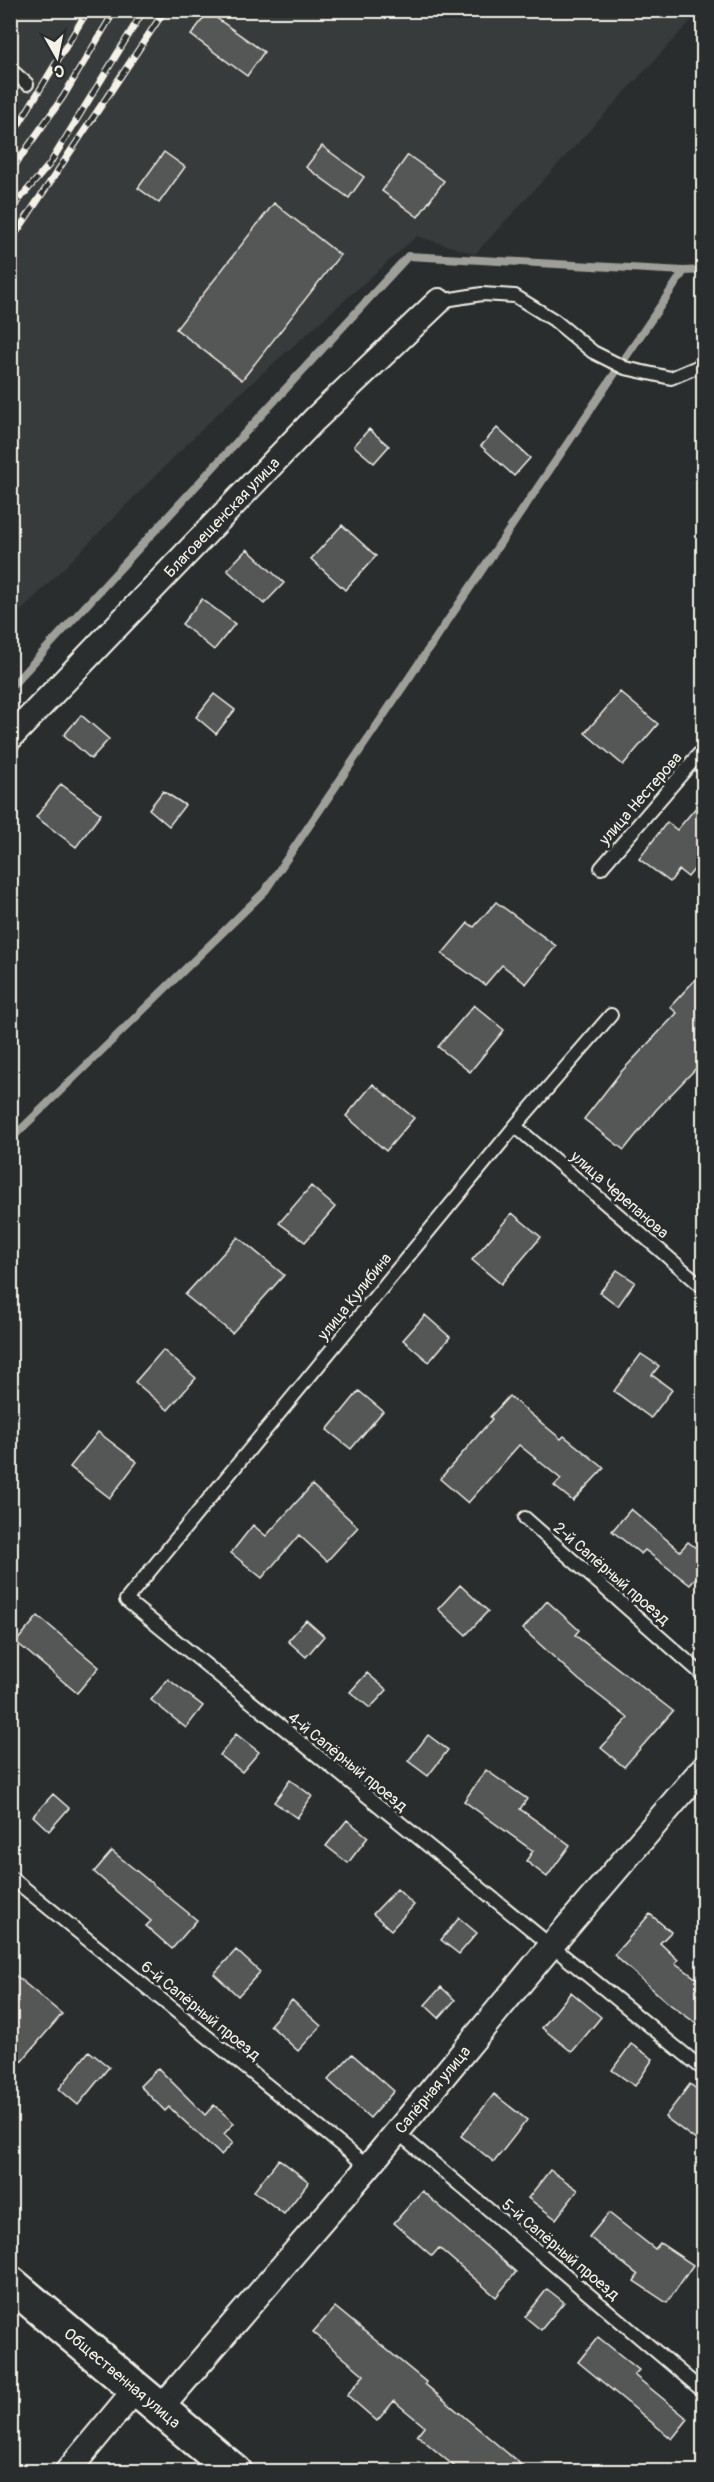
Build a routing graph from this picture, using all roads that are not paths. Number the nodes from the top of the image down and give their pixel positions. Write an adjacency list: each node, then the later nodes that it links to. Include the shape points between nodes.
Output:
1 (10, 69): 2 (lane)
2 (27, 84)
3 (439, 301): 4 (lane, via 482,294 515,296 554,320 593,352 625,368 671,378); 5 (street, Благовещенская улица, via 314,420)
4 (704, 364)
5 (10, 738)
6 (704, 748): 7 (lane, улица Нестерова)
7 (601, 868)
8 (611, 1015): 9 (lane, улица Кулибина)
9 (515, 1126): 10 (lane, улица Черепанова); 12 (lane, улица Кулибина)
10 (704, 1288)
11 (525, 1518): 13 (lane, 2-й Сапёрный проезд)
12 (126, 1600): 16 (lane, 4-й Сапёрный проезд)
13 (704, 1676)
14 (704, 1767): 16 (street, Сапёрная улица)
15 (14, 1879): 19 (lane, 6-й Сапёрный проезд)
16 (550, 1947): 17 (lane, 4-й Сапёрный проезд); 18 (street, Сапёрная улица)
17 (704, 2070)
18 (397, 2132): 19 (street, Сапёрная улица); 21 (lane, 5-й Сапёрный проезд)
19 (368, 2167): 22 (street, Сапёрная улица)
20 (10, 2283): 22 (main road, Общественная улица)
21 (704, 2392)
22 (148, 2399): 23 (street, Сапёрная улица); 24 (main road, Общественная улица)
23 (67, 2472)
24 (235, 2472)

